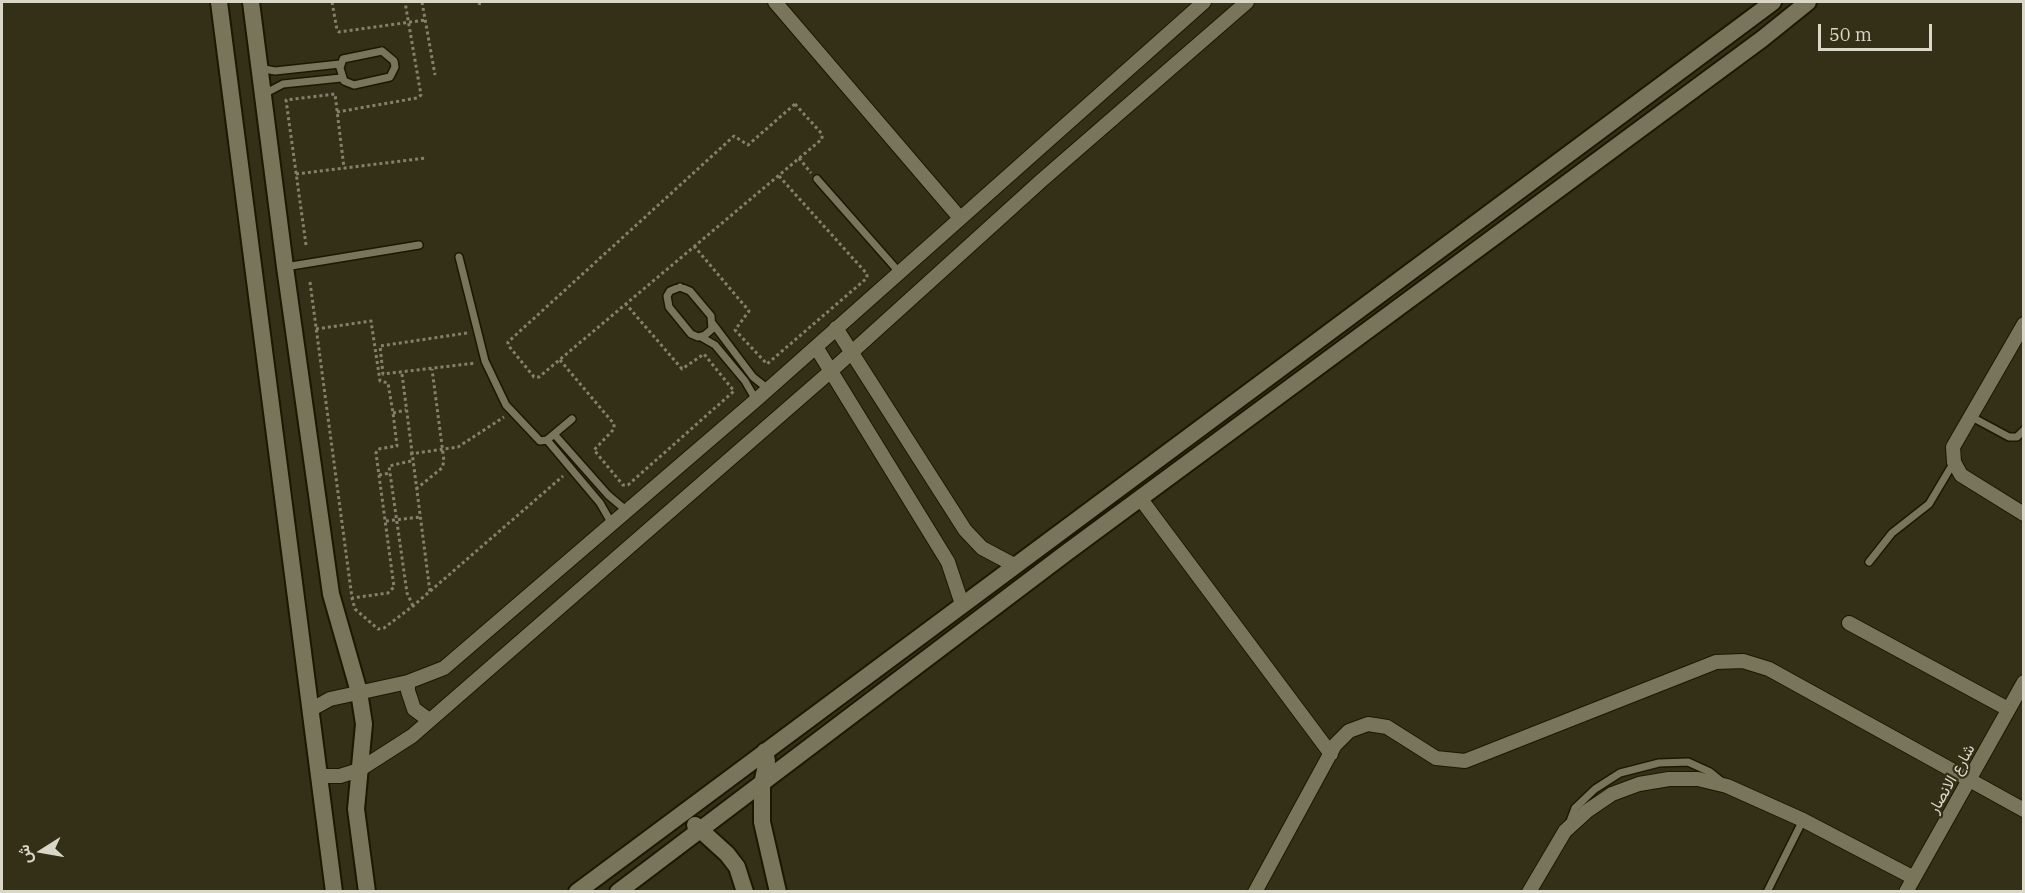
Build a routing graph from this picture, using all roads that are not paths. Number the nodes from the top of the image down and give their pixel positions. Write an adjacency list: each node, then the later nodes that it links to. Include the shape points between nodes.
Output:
1 (219, 2): 47 (street)
2 (251, 2): 9 (street)
3 (775, 2): 13 (street)
4 (1204, 2): 13 (street)
5 (1247, 2): 23 (street)
6 (1773, 2): 37 (street)
7 (1808, 2): 33 (street)
8 (340, 64): 9 (lane, via 275,71); 10 (lane); 10 (lane, via 346,57 382,51 392,57 395,67 385,79 354,85)
9 (259, 68): 11 (street)
10 (341, 78): 11 (lane, via 283,84)
11 (262, 96): 16 (street)
12 (817, 179): 17 (lane)
13 (960, 218): 17 (street)
14 (419, 245): 16 (lane)
15 (459, 257): 31 (lane, via 485,361 498,393 536,439)
16 (285, 267): 45 (street, via 331,594)
17 (899, 272): 20 (street)
18 (713, 324): 21 (lane, via 709,333); 21 (lane, via 711,316 685,288 670,291 669,307 691,334); 25 (lane, via 753,376)
19 (2024, 324): 27 (street)
20 (836, 328): 22 (street); 23 (street)
21 (701, 337): 26 (lane, via 715,345)
22 (816, 347): 24 (street); 25 (street)
23 (852, 352): 24 (street); 40 (street, via 965,530 982,548)
24 (831, 371): 41 (street, via 948,562); 48 (street)
25 (768, 389): 26 (street)
26 (756, 399): 34 (street)
27 (1970, 416): 29 (lane, via 2008,437 2017,437); 32 (street, via 1953,447)
28 (572, 419): 30 (lane)
29 (2024, 430)
30 (554, 434): 31 (lane); 34 (lane)
31 (547, 440): 36 (lane, via 600,503)
32 (1954, 462): 35 (street, via 1971,483); 39 (lane, via 1929,504 1892,533)
33 (1140, 498): 38 (street); 50 (street)
34 (627, 511): 36 (street)
35 (2024, 514)
36 (612, 524): 43 (street, via 444,668)
37 (1052, 538): 38 (street); 40 (street)
38 (1066, 553): 54 (street)
39 (1869, 562)
40 (1014, 565): 41 (street)
41 (962, 604): 49 (street)
42 (1849, 623): 46 (street)
43 (408, 682): 45 (street); 48 (street, via 414,709)
44 (2024, 682): 46 (street, شارع الانصار)
45 (359, 692): 47 (street, via 330,699); 51 (street, via 364,724)
46 (2015, 705): 53 (street, شارع الانصار)
47 (312, 709): 52 (street)
48 (429, 720): 51 (street, via 412,736)
49 (765, 752): 54 (street); 56 (street)
50 (1331, 754): 53 (street, via 1341,737 1368,724 1396,732 1436,758 1465,761 1703,665 1730,660 1769,669); 66 (street)
51 (359, 770): 52 (street, via 340,776); 61 (street, via 357,809)
52 (319, 776): 60 (street)
53 (1970, 780): 55 (street); 59 (street, شارع الانصار)
54 (762, 784): 58 (street); 65 (street, via 764,841)
55 (2024, 810)
56 (684, 813): 58 (street); 62 (street)
57 (1803, 820): 59 (street); 67 (street, via 1727,786 1688,779 1640,784 1612,794 1565,831); 68 (lane)
58 (701, 831): 63 (street); 64 (street, via 737,867)
59 (1914, 878): 69 (street, شارع الانصار)
60 (334, 891)
61 (367, 891)
62 (577, 891)
63 (618, 891)
64 (745, 891)
65 (778, 891)
66 (1255, 891)
67 (1529, 891)
68 (1767, 891)
69 (1906, 891)

